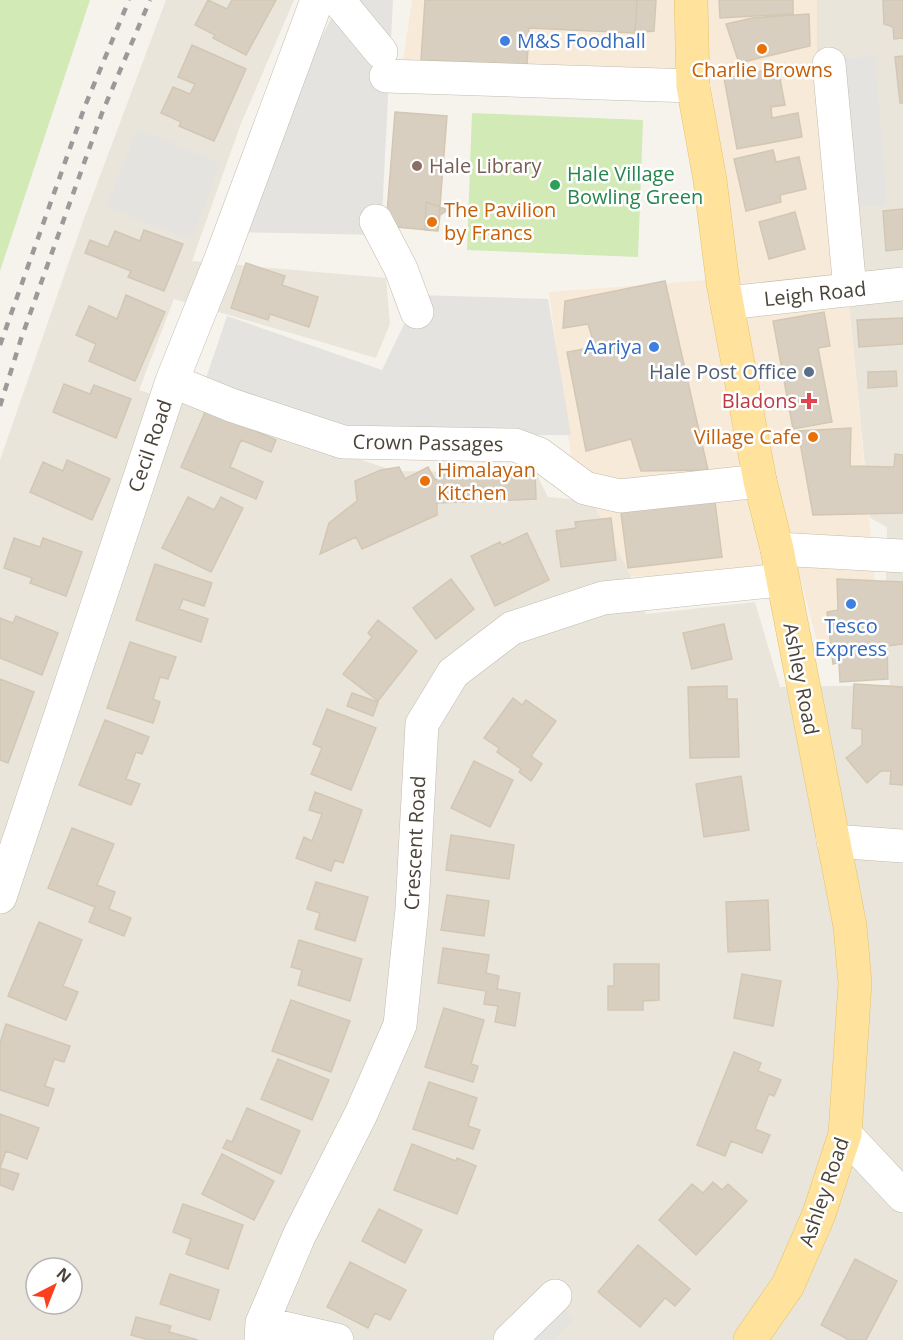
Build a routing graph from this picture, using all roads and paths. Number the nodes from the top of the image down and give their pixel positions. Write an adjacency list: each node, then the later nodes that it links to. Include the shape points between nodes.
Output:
1 (317, 0): 11 (street, Cecil Road)
2 (339, 0): 5 (street, via 383,64)
3 (691, 0): 5 (main road, Ashley Road)
4 (829, 64): 8 (street)
5 (693, 86): 9 (main road, Ashley Road)
6 (376, 221): 10 (street, via 402,269)
7 (903, 284): 8 (street, Leigh Road)
8 (850, 290): 9 (street, Leigh Road)
9 (728, 303): 12 (main road, Ashley Road)
10 (417, 312)
11 (172, 381): 12 (street, Crown Passages, via 343,442 515,445 539,454 585,488 620,496); 17 (street, Cecil Road)
12 (760, 481): 14 (main road, Ashley Road)
13 (903, 556): 14 (street, Crescent Road)
14 (779, 564): 15 (main road, Ashley Road); 21 (street, Crescent Road, via 603,598 512,628 453,673 422,724 412,909 400,1025 361,1114 299,1236)
15 (833, 841): 16 (street); 18 (main road, Ashley Road, via 850,926 855,983)
16 (903, 846)
17 (0, 897)
18 (845, 1134): 19 (street); 24 (main road, Ashley Road, via 819,1214 788,1285)
19 (903, 1196)
20 (555, 1296): 23 (street)
21 (261, 1331): 22 (street)
22 (337, 1340)
23 (510, 1340)
24 (750, 1340)

